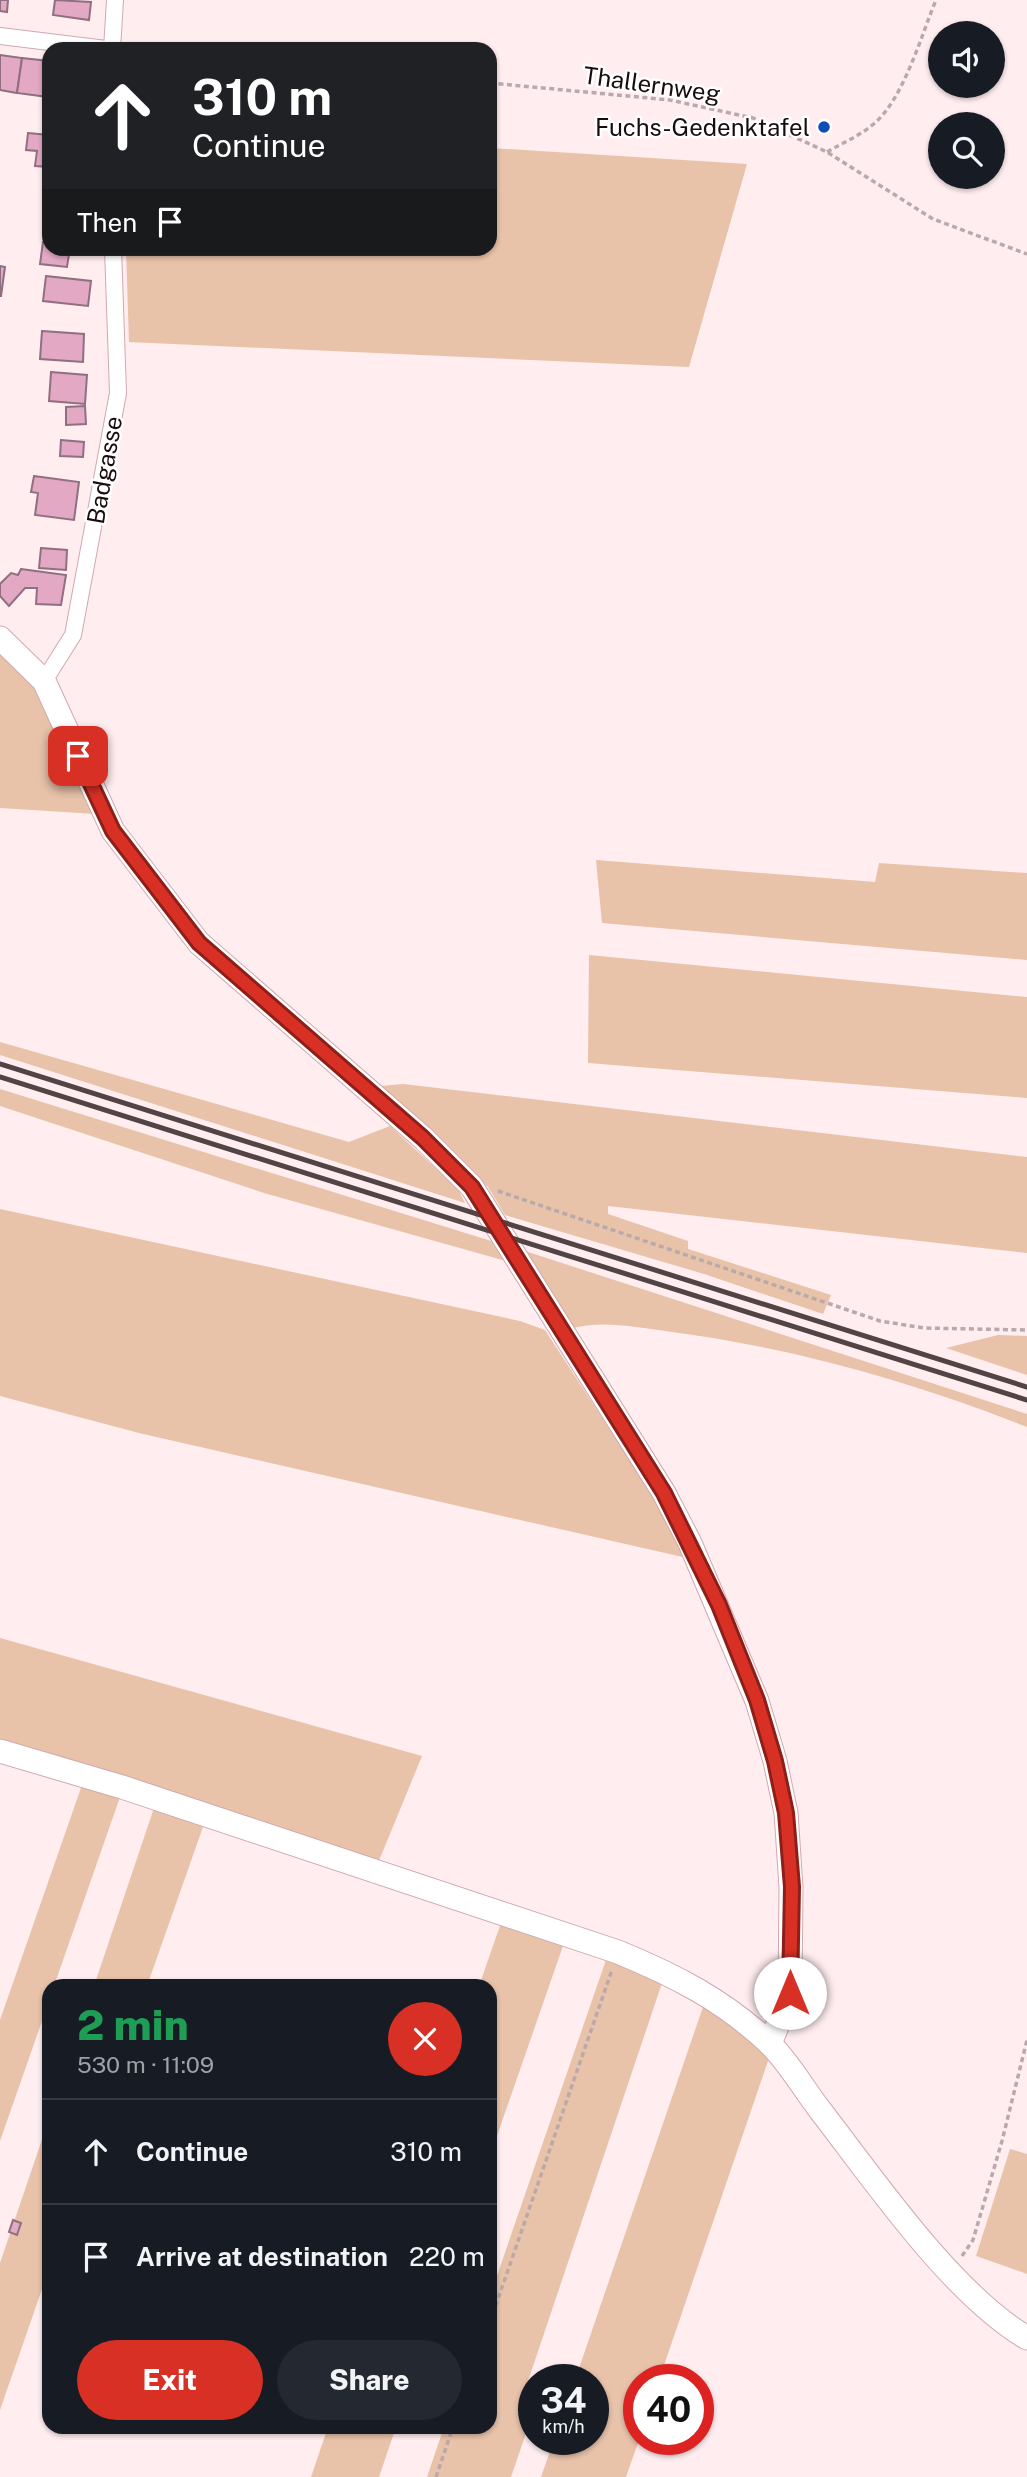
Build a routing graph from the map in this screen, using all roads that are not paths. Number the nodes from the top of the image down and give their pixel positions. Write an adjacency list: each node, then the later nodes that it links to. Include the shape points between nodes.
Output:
1 (115, 0): 4 (street)
2 (0, 36): 3 (street)
3 (49, 42)
4 (112, 42)
5 (113, 256): 7 (street, Badgasse, via 118,393 73,635)
6 (0, 638): 7 (street)
7 (44, 681): 9 (street, via 113,831 199,943 423,1138 472,1187 691,1543 757,1700 786,1813 792,1887 790,1993)
8 (0, 1751): 9 (street, via 618,1952 675,1976 728,2007)
9 (770, 2044): 10 (street, via 950,2272)
10 (1027, 2338)

